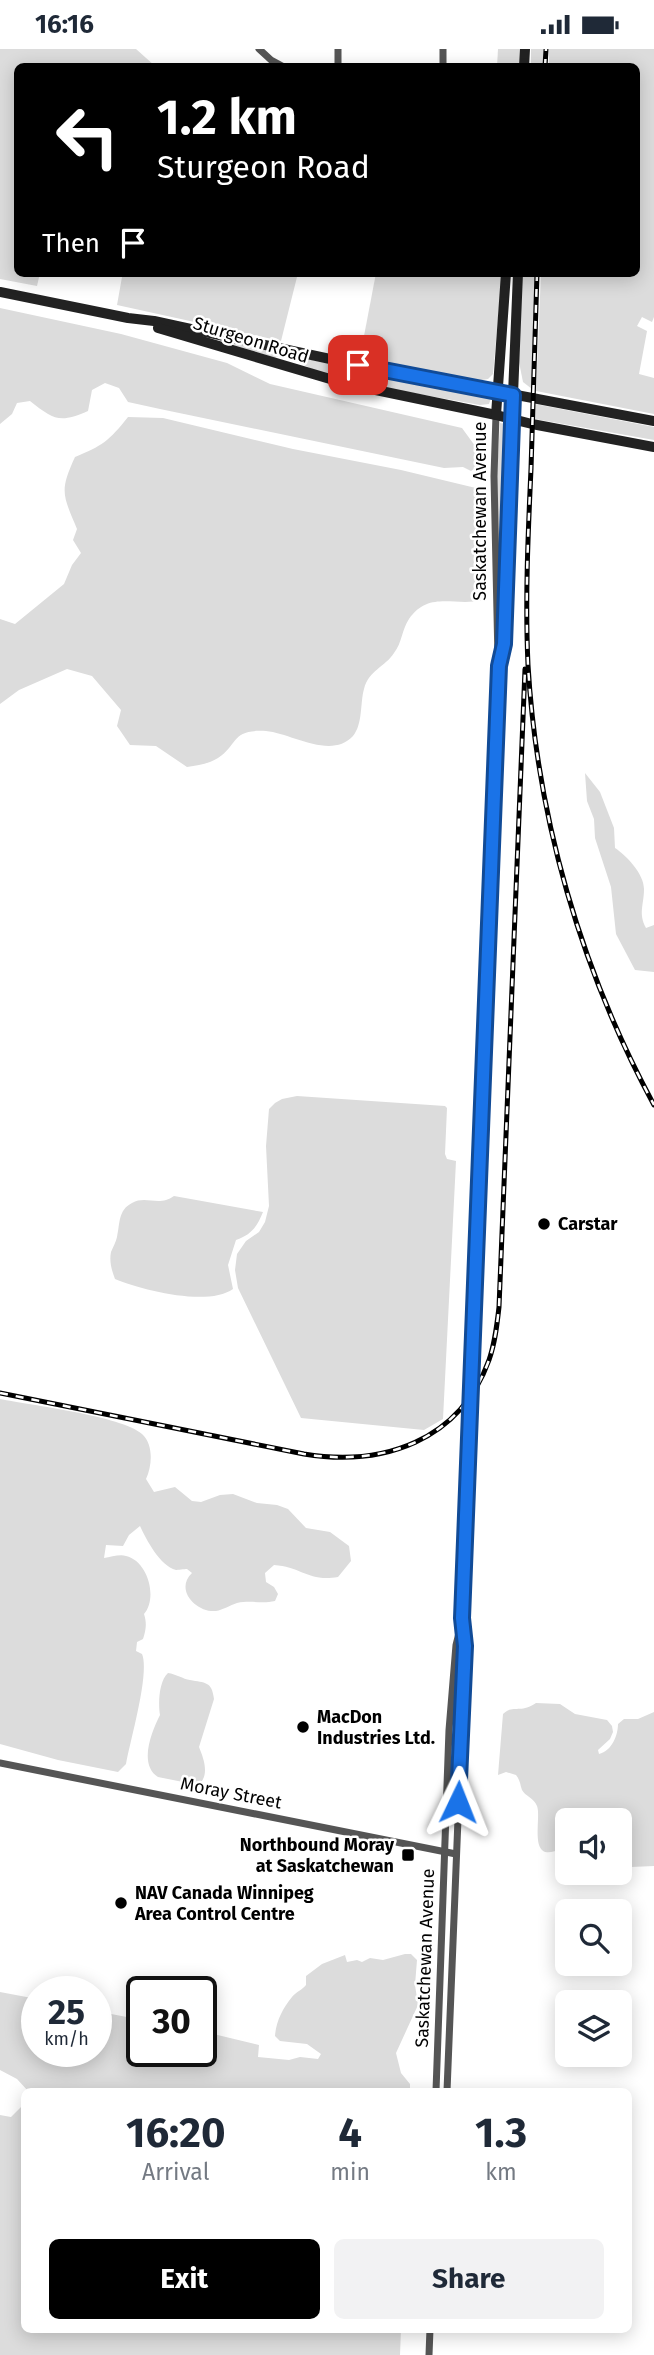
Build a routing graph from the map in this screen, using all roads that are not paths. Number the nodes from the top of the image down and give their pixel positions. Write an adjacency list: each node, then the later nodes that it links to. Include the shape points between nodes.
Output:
1 (259, 49): 2 (street)
2 (277, 63)
3 (506, 277): 7 (main road, Saskatchewan Avenue)
4 (518, 277): 8 (main road, Saskatchewan Avenue)
5 (0, 292): 6 (main road, Sturgeon Road)
6 (128, 318): 7 (main road, Sturgeon Road); 9 (main road, Sturgeon Road, via 347,384)
7 (499, 393): 8 (main road, Sturgeon Road); 9 (main road, Saskatchewan Avenue)
8 (513, 395): 10 (main road, Saskatchewan Avenue); 11 (main road, Sturgeon Road)
9 (496, 415): 10 (main road, Sturgeon Road); 13 (street, Saskatchewan Avenue)
10 (512, 419): 12 (main road, Sturgeon Road); 13 (street, Saskatchewan Avenue, via 504,644)
11 (654, 421)
12 (654, 447)
13 (499, 666): 14 (street, Saskatchewan Avenue)
14 (462, 1618): 16 (street, Saskatchewan Avenue, via 449,1730); 17 (street, Saskatchewan Avenue, via 465,1646)
15 (0, 1763): 16 (street, Moray Street)
16 (444, 1852): 17 (street, Moray Street); 18 (street, Saskatchewan Avenue)
17 (456, 1854): 19 (street, Saskatchewan Avenue)
18 (436, 2088)
19 (447, 2088)
20 (430, 2333): 21 (street)
21 (429, 2355)

